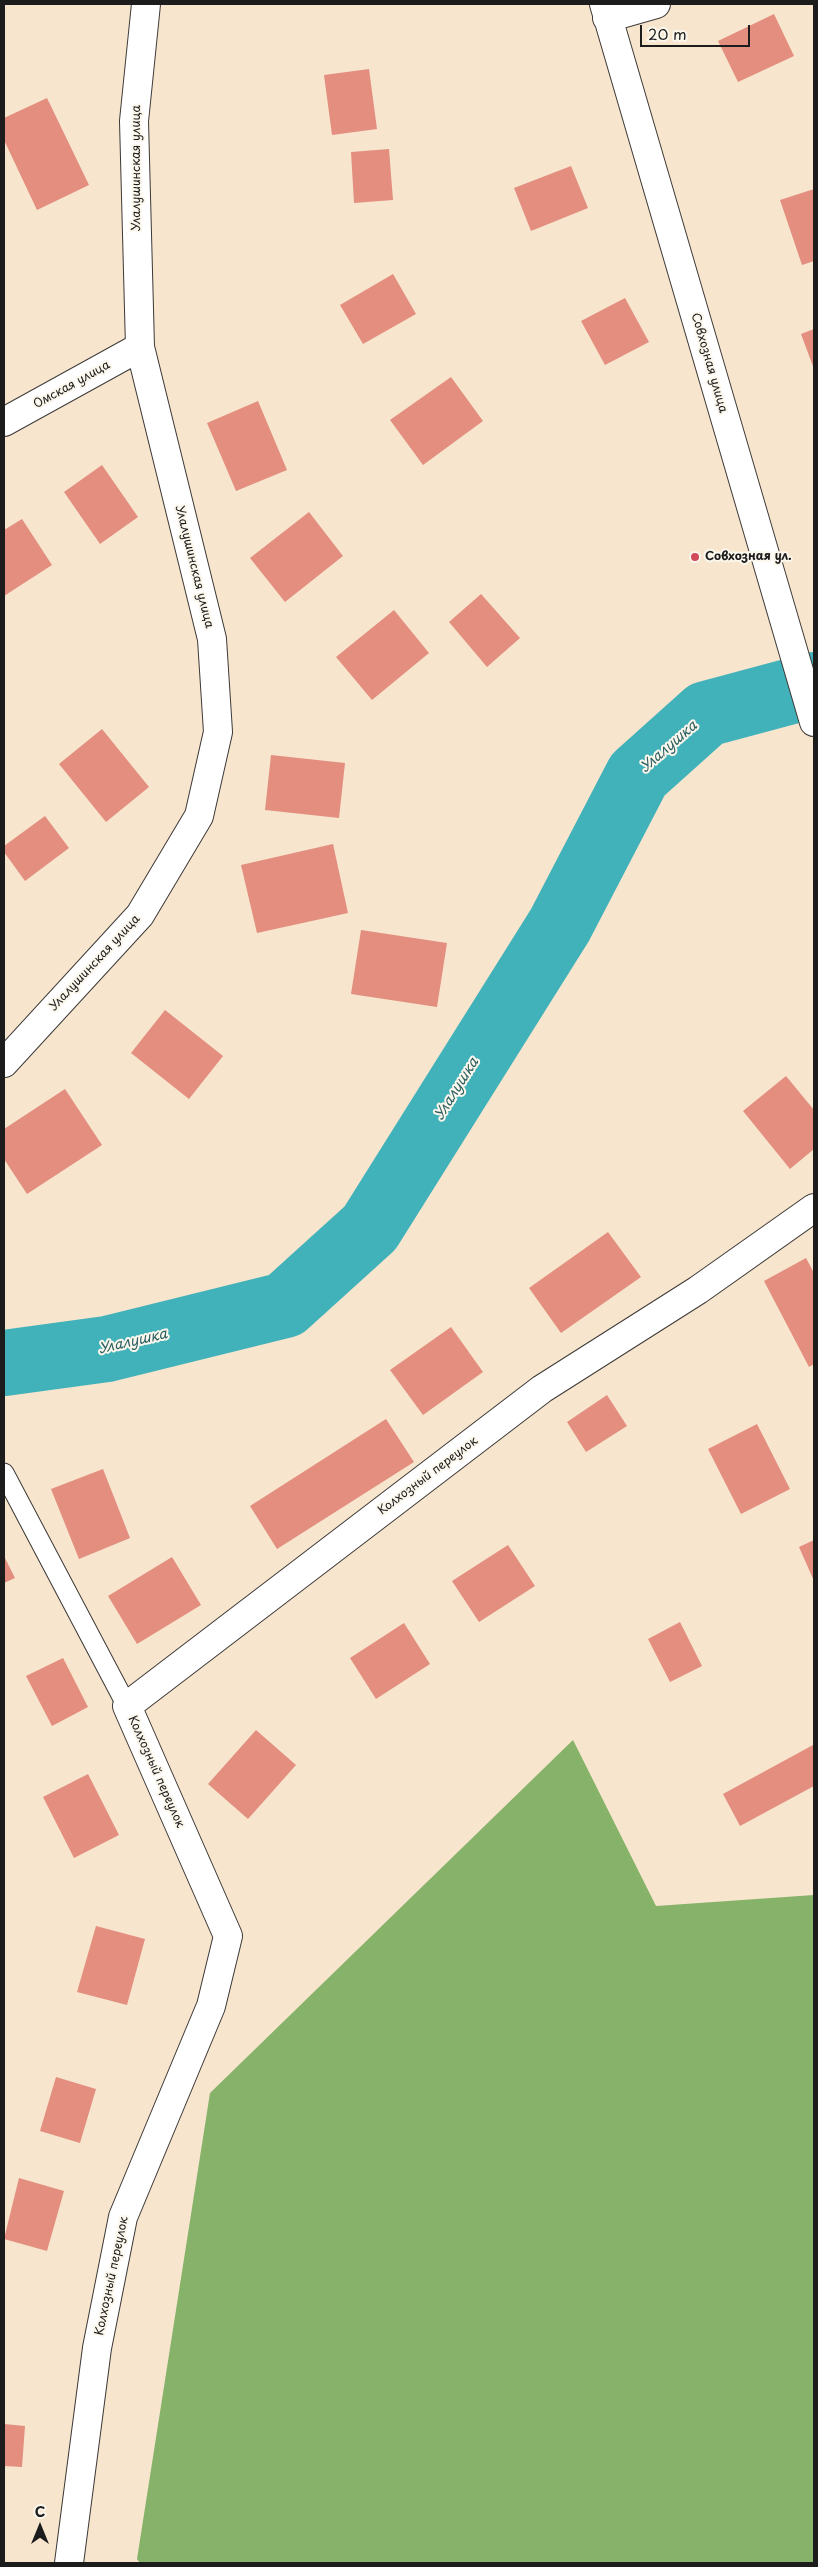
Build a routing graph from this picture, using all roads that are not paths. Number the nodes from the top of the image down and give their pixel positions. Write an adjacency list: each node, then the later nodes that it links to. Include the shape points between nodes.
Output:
1 (146, 4): 4 (street, Улалушинская улица, via 134,121)
2 (656, 4): 3 (street)
3 (605, 11): 6 (street, Совхозная улица)
4 (140, 347): 5 (street, Омская улица); 7 (street, Улалушинская улица, via 212,639 218,732 199,816 140,915)
5 (4, 422)
6 (814, 722)
7 (4, 1062)
8 (814, 1208): 10 (street, Колхозный переулок, via 698,1290 542,1389)
9 (4, 1473): 10 (lane)
10 (127, 1706): 11 (street, Колхозный переулок, via 228,1936 210,2006 123,2217 97,2348)
11 (68, 2563)

